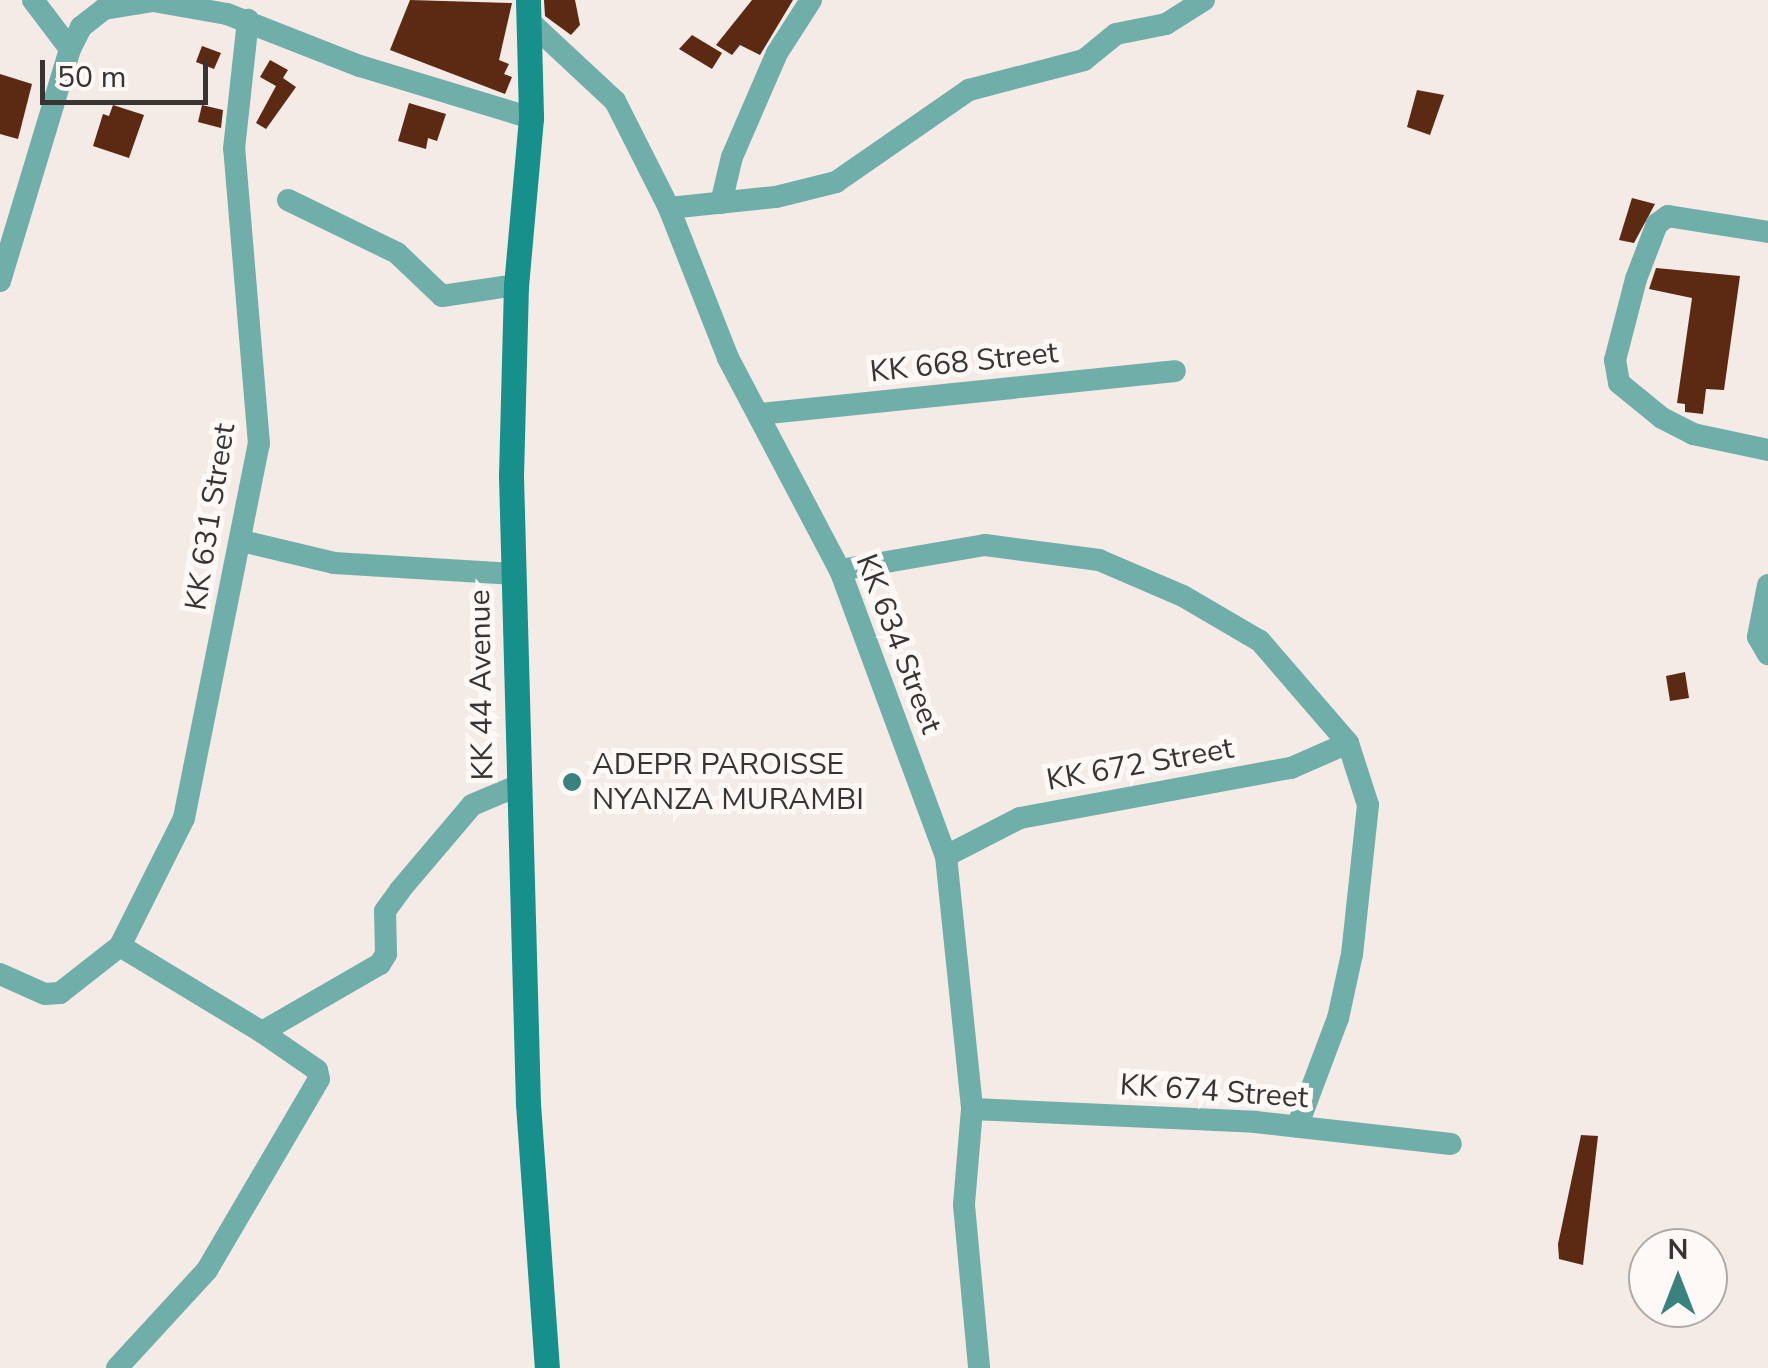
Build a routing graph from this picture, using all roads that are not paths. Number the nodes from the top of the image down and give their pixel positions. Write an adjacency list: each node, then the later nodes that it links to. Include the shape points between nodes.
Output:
1 (33, 0): 6 (street)
2 (810, 0): 9 (street, via 770,70 732,157)
3 (1204, 0): 9 (street, via 1166,24 1116,34 1084,60 968,90 836,182)
4 (528, 10): 7 (main road, KK 44 Avenue); 10 (street, KK 634 Street, via 615,101)
5 (233, 12): 6 (street, via 153,1 104,9 81,27); 7 (street, via 360,66); 17 (street, KK 631 Street, via 234,149 259,444)
6 (70, 49): 12 (street)
7 (530, 118): 13 (main road, KK 44 Avenue)
8 (288, 200): 13 (street, via 398,253 442,296)
9 (721, 203): 10 (street)
10 (669, 208): 15 (street, KK 634 Street, via 728,358)
11 (1768, 232): 16 (street, via 1668,216 1658,224 1615,360 1619,383 1662,418 1693,434)
12 (0, 281)
13 (516, 285): 19 (main road, KK 44 Avenue)
14 (1174, 371): 15 (street, KK 668 Street)
15 (760, 414): 18 (street, KK 634 Street)
16 (1768, 450)
17 (242, 541): 19 (street, via 334,563); 25 (street, KK 631 Street, via 184,818)
18 (840, 570): 22 (street, via 984,545 1099,560 1183,596 1260,640); 24 (street, KK 634 Street)
19 (513, 574): 23 (main road, KK 44 Avenue)
20 (1768, 585): 21 (street, via 1758,637)
21 (1768, 654)
22 (1348, 743): 24 (street, KK 672 Street, via 1278,771 1020,818); 29 (street, via 1368,804 1352,954 1338,1018)
23 (517, 786): 27 (street, via 472,805 400,890 385,911 386,954 380,964); 32 (main road, KK 44 Avenue)
24 (946, 856): 28 (street, KK 634 Street)
25 (120, 946): 26 (street, KK 631 Street, via 60,993 45,994); 27 (street)
26 (0, 974)
27 (262, 1032): 31 (street, via 317,1070 316,1089 208,1270)
28 (972, 1108): 29 (street, KK 674 Street); 33 (street, KK 634 Street, via 964,1205)
29 (1297, 1127): 30 (street, KK 674 Street)
30 (1451, 1144)
31 (117, 1368)
32 (546, 1368)
33 (979, 1368)

